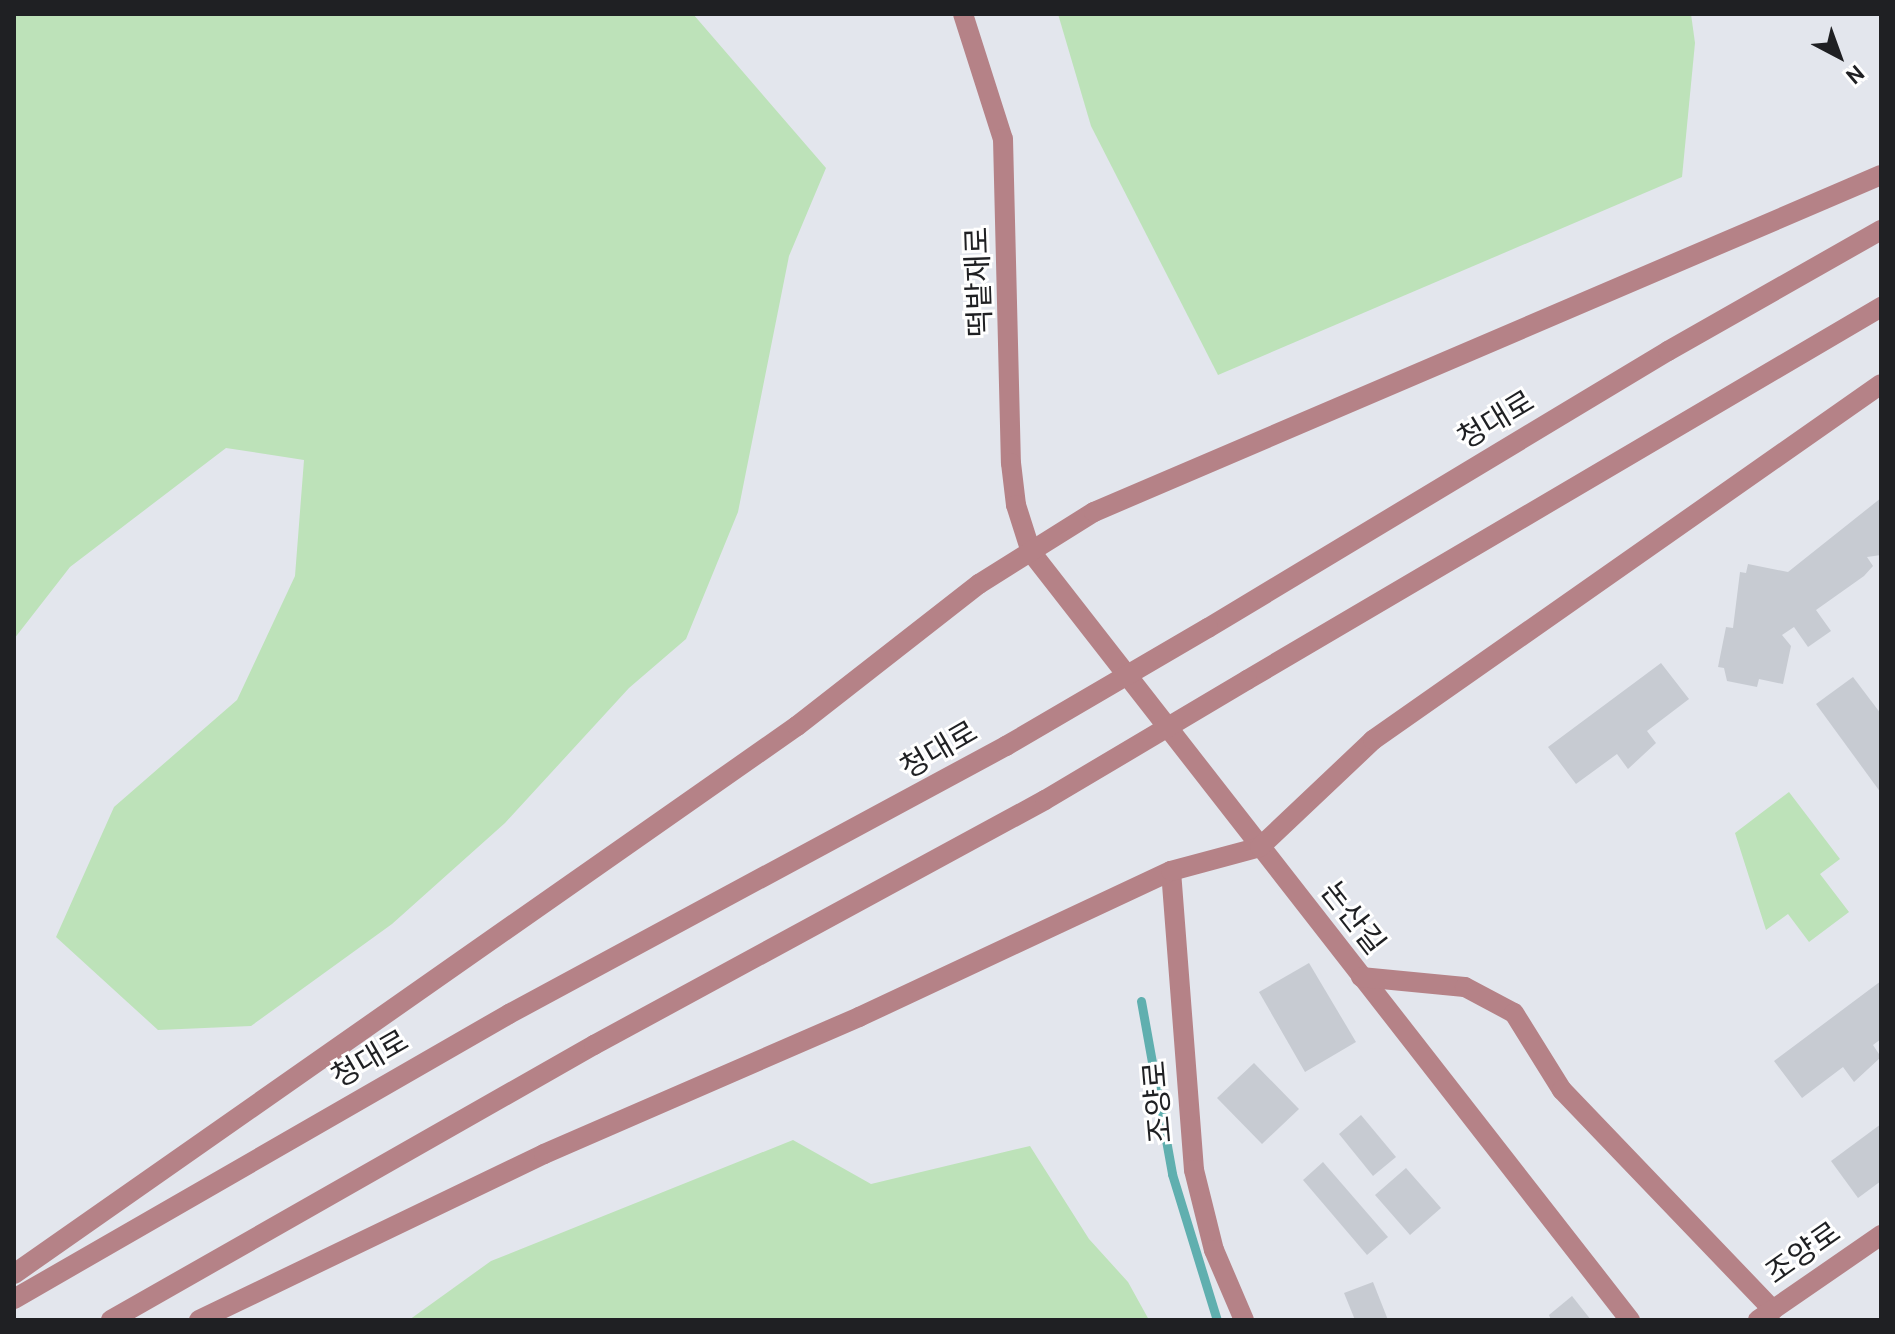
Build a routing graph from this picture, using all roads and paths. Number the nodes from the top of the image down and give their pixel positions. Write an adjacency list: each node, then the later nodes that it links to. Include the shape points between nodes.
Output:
1 (963, 14): 6 (street, 떡밭재로, via 1003,139 1011,463 1016,505)
2 (1881, 175): 6 (street, via 1094,512)
3 (1881, 230): 12 (street, 청대로, bridge, via 1654,359 1006,746 509,1014)
4 (1881, 307): 14 (street, bridge, via 1045,800 594,1045)
5 (1881, 384): 7 (street, via 1373,740)
6 (1031, 552): 7 (street, 논산길); 11 (street, via 979,584 797,726)
7 (1260, 847): 8 (street); 9 (street, 논산길)
8 (1171, 871): 15 (street, via 859,1017 544,1154); 16 (street, 조양로, via 1194,1170 1214,1250)
9 (1361, 977): 13 (street, via 1465,987 1514,1013 1562,1090); 17 (street, 논산길)
10 (1881, 1235): 13 (street, 조양로)
11 (14, 1274)
12 (14, 1299)
13 (1766, 1315)
14 (111, 1320)
15 (199, 1320)
16 (1244, 1320)
17 (1630, 1320)

